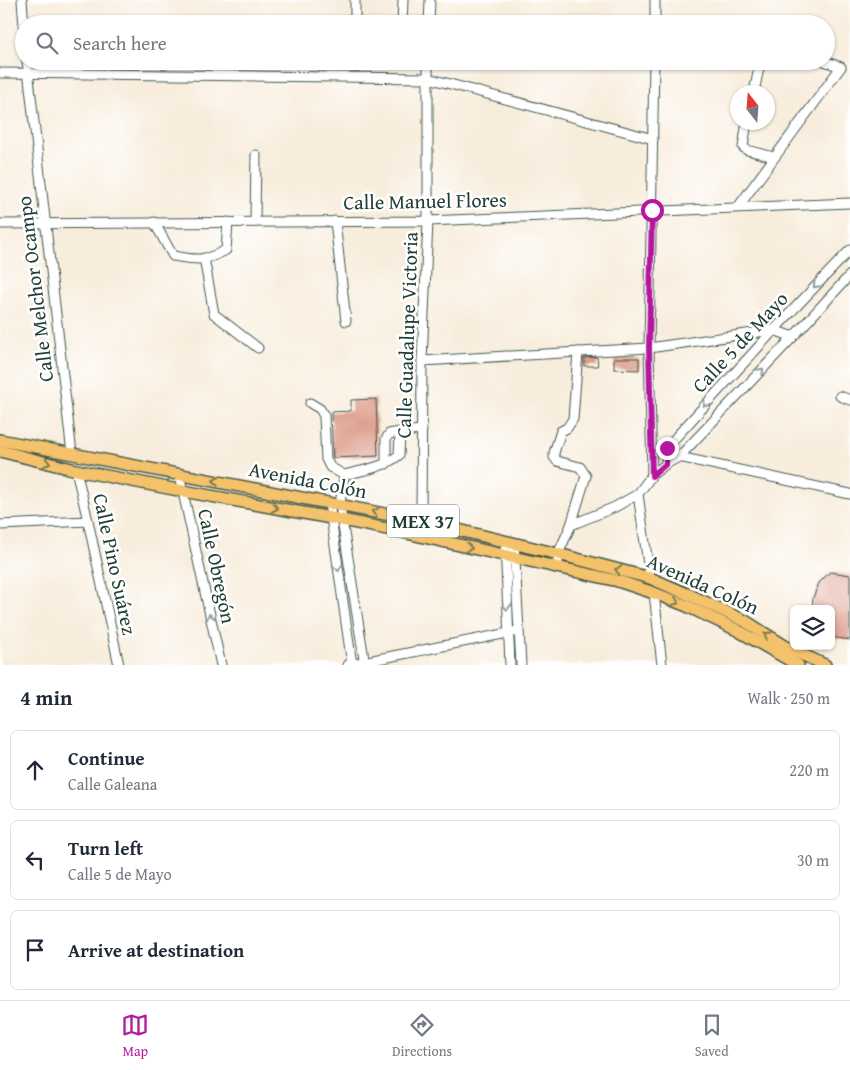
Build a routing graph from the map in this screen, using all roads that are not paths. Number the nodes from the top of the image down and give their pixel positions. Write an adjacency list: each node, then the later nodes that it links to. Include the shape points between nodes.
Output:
1 (22, 0): 6 (street)
2 (355, 0): 7 (street)
3 (403, 0): 8 (street)
4 (430, 0): 9 (street)
5 (655, 0): 10 (street)
6 (23, 15)
7 (355, 15)
8 (402, 15)
9 (429, 15)
10 (654, 15)
11 (835, 65): 22 (street, via 841,67)
12 (428, 70): 17 (street, Calle Guadalupe Victoria)
13 (654, 70): 20 (street)
14 (759, 70): 18 (street)
15 (27, 72): 16 (street); 17 (street); 31 (street, Calle Melchor Ocampo)
16 (0, 73)
17 (428, 78): 20 (street); 27 (street, Calle Guadalupe Victoria)
18 (755, 85)
19 (746, 130): 22 (street, via 743,147)
20 (653, 139): 25 (street)
21 (256, 155): 30 (street)
22 (774, 157): 24 (street)
23 (850, 203): 24 (street, Calle Manuel Flores)
24 (738, 208): 25 (street, Calle Manuel Flores)
25 (652, 210): 27 (street, Calle Manuel Flores); 40 (street)
26 (335, 221): 27 (street, Calle Manuel Flores); 30 (street, Calle Manuel Flores); 36 (street)
27 (428, 221): 42 (street, Calle Guadalupe Victoria)
28 (154, 222): 29 (street, Calle Manuel Flores); 31 (street, Calle Manuel Flores); 34 (street, via 173,256 195,260)
29 (228, 222): 30 (street, Calle Manuel Flores); 34 (street, via 226,250)
30 (255, 222)
31 (45, 223): 32 (street, Calle Manuel Flores); 51 (street, Calle Melchor Ocampo)
32 (0, 224)
33 (850, 250): 37 (street, Calle 5 de Mayo, one-way to 37)
34 (204, 258): 39 (street, via 214,314)
35 (850, 275): 38 (street, Calle 5 de Mayo)
36 (346, 321)
37 (774, 330): 38 (street); 40 (street); 49 (street, Calle 5 de Mayo, one-way to 49)
38 (793, 337): 52 (street, Calle 5 de Mayo, one-way to 38)
39 (258, 348)
40 (649, 348): 41 (street); 58 (street)
41 (578, 352): 42 (street); 67 (street, via 572,419 561,431 554,453 557,461 580,467 586,476)
42 (422, 361): 46 (street, Calle Guadalupe Victoria)
43 (840, 396): 44 (street)
44 (850, 400)
45 (310, 403): 57 (street, via 324,416 326,459 330,467)
46 (422, 430): 47 (street); 65 (street, Calle Guadalupe Victoria)
47 (400, 432): 53 (street, via 399,455); 53 (street, via 389,434 386,439)
48 (0, 440): 51 (main road, Avenida Colón / MEX 37)
49 (667, 448): 52 (street); 54 (street)
50 (0, 451): 55 (main road, Avenida Colón / MEX 37, one-way to 55)
51 (72, 454): 56 (main road, Avenida Colón / MEX 37)
52 (680, 457): 54 (street, Calle 5 de Mayo); 61 (street)
53 (386, 464): 57 (street)
54 (666, 464): 58 (street, Calle 5 de Mayo)
55 (76, 470): 59 (main road, Avenida Colón / MEX 37); 64 (street, Calle Pino Suárez)
56 (179, 474): 59 (street, Calle Obregón); 62 (main road, Avenida Colón / MEX 37, one-way to 56)
57 (344, 475): 62 (street)
58 (652, 476): 60 (street, Calle 5 de Mayo)
59 (183, 491): 63 (main road, Avenida Colón / MEX 37, one-way to 63); 79 (street, Calle Obregón, one-way to 59)
60 (638, 494): 67 (street, Calle 5 de Mayo, via 616,507); 72 (street)
61 (850, 494)
62 (335, 504): 63 (street); 65 (main road, Avenida Colón / MEX 37, one-way to 62)
63 (336, 519): 70 (main road, Avenida Colón / MEX 37, one-way to 70); 76 (street); 81 (street, one-way to 81)
64 (88, 521): 66 (street); 78 (street, Calle Pino Suárez)
65 (421, 521): 68 (main road, Avenida Colón / MEX 37)
66 (0, 525)
67 (571, 525): 69 (street)
68 (509, 542): 69 (main road, Avenida Colón / MEX 37); 70 (street)
69 (558, 554): 71 (street); 72 (main road, Avenida Colón / MEX 37, one-way to 69)
70 (510, 557): 71 (main road, Avenida Colón / MEX 37); 74 (street); 75 (street, one-way to 75)
71 (558, 568): 73 (main road, Avenida Colón / MEX 37, via 618,581)
72 (650, 578): 85 (main road, Avenida Colón / MEX 37, one-way to 72, via 788,648 745,621)
73 (654, 593): 77 (main road, Avenida Colón / MEX 37, one-way to 77, via 737,630); 84 (street)
74 (518, 631): 75 (street); 83 (street)
75 (508, 632): 76 (street); 82 (street)
76 (365, 663): 81 (street)
77 (791, 663)
78 (118, 665)
79 (221, 665)
80 (348, 665): 81 (street)
81 (352, 665)
82 (510, 665)
83 (521, 665)
84 (662, 665)
85 (825, 665)

